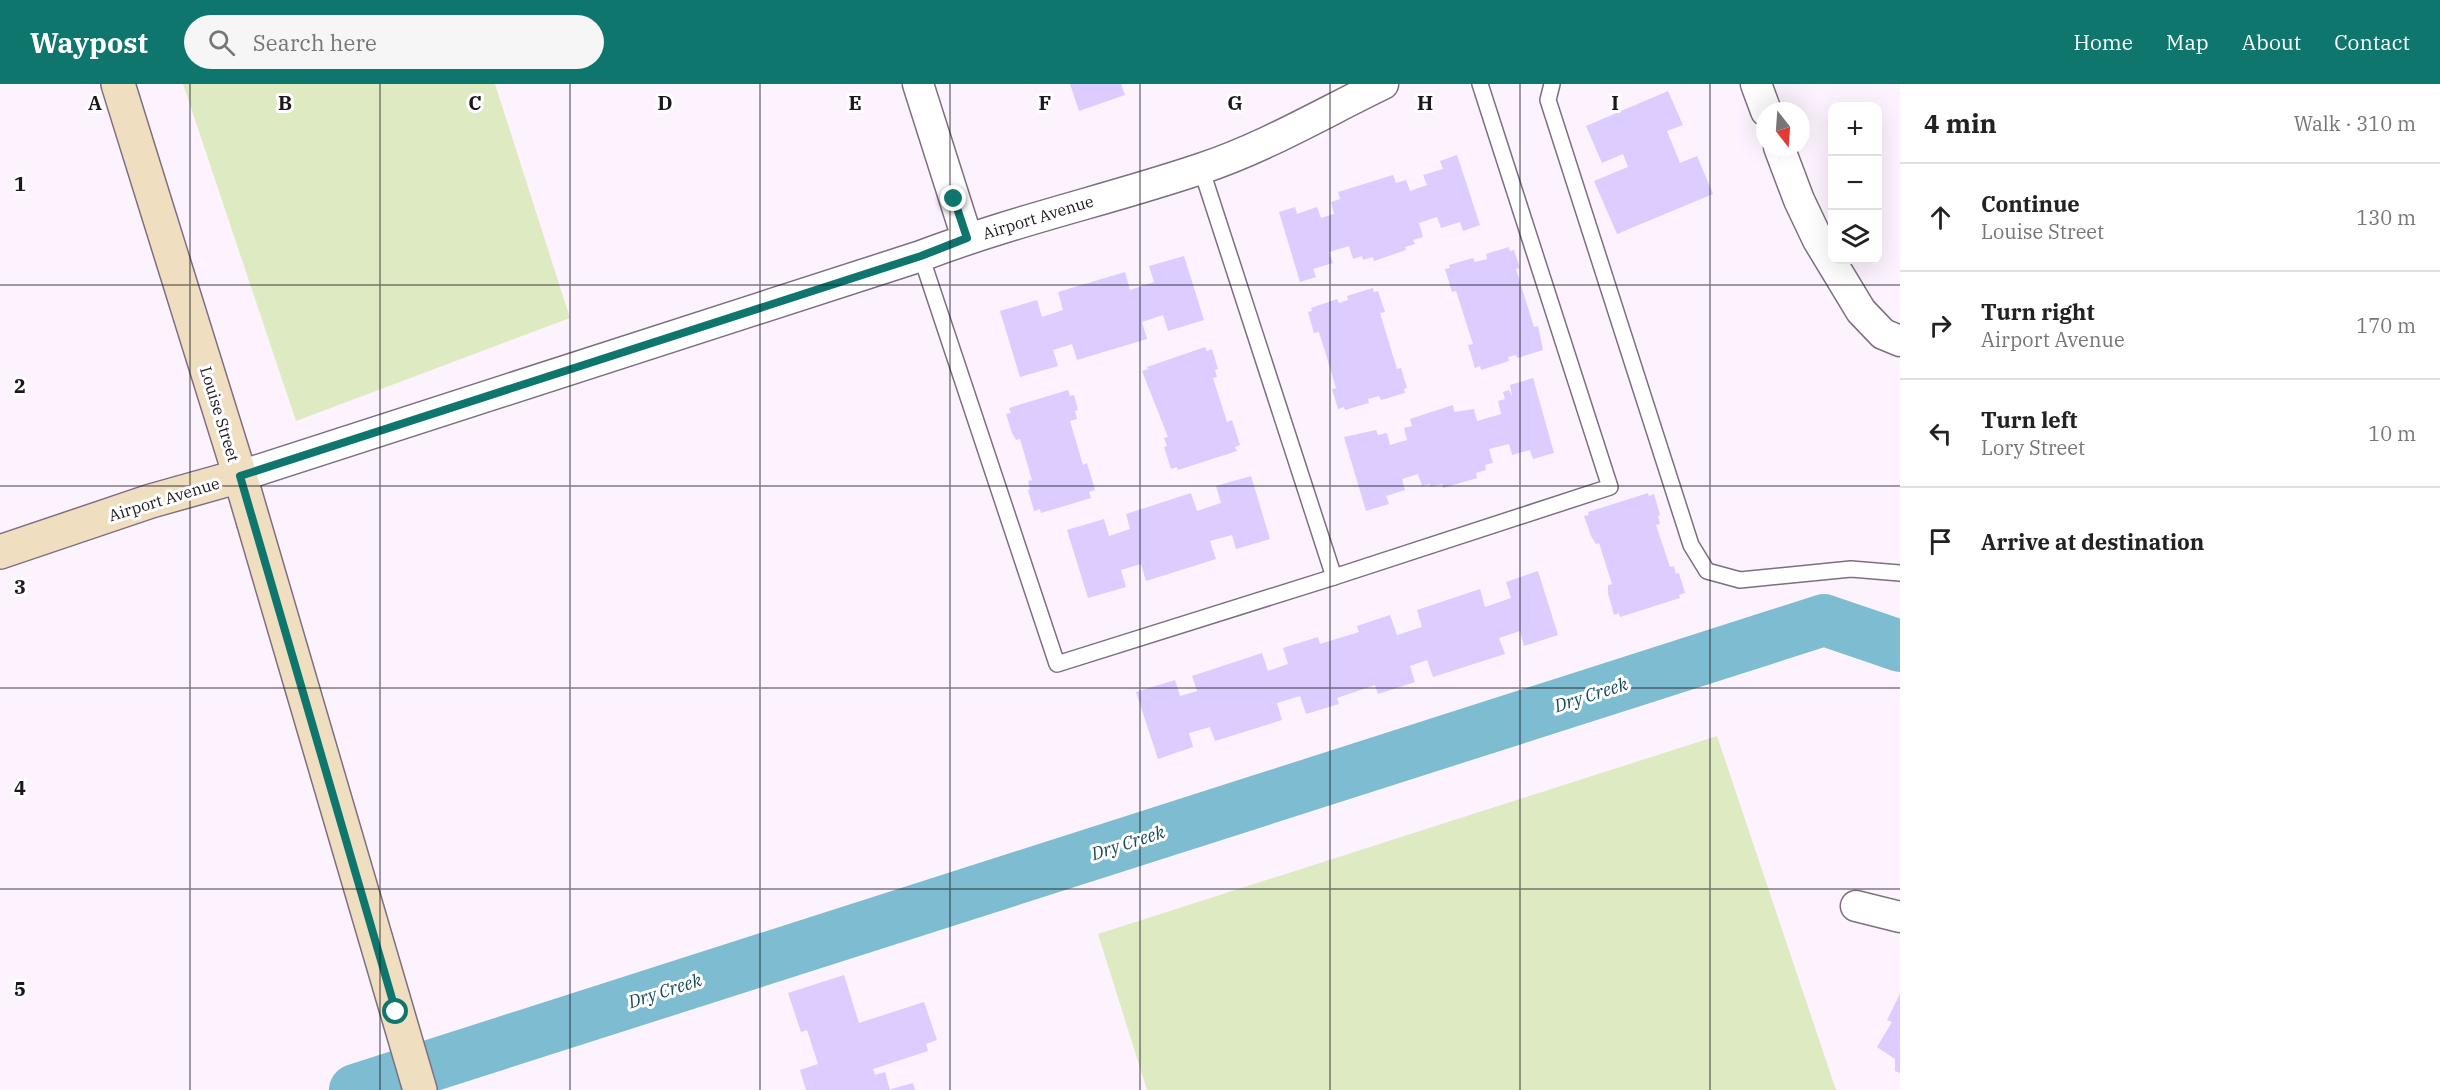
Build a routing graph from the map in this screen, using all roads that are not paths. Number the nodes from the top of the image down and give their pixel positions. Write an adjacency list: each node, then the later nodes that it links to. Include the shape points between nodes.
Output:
1 (118, 84): 13 (street, Louise Street)
2 (918, 84): 10 (street)
3 (1383, 84): 9 (street, Airport Avenue)
4 (1480, 84): 16 (lane, via 1610,487)
5 (1552, 84): 15 (lane, via 1548,100 1691,545 1707,571 1740,580 1851,568)
6 (1756, 84): 7 (street)
7 (1763, 102)
8 (1782, 156): 12 (street, via 1818,240 1861,311 1883,334)
9 (1202, 168): 10 (street, Airport Avenue); 16 (lane)
10 (967, 238): 11 (street, Airport Avenue)
11 (921, 256): 13 (street, Airport Avenue); 16 (lane, via 1057,664)
12 (1900, 341)
13 (240, 476): 14 (street, Airport Avenue, via 151,501); 19 (street, Louise Street)
14 (0, 552)
15 (1900, 573)
16 (1334, 577)
17 (1856, 906): 18 (street)
18 (1900, 916)
19 (420, 1090)

